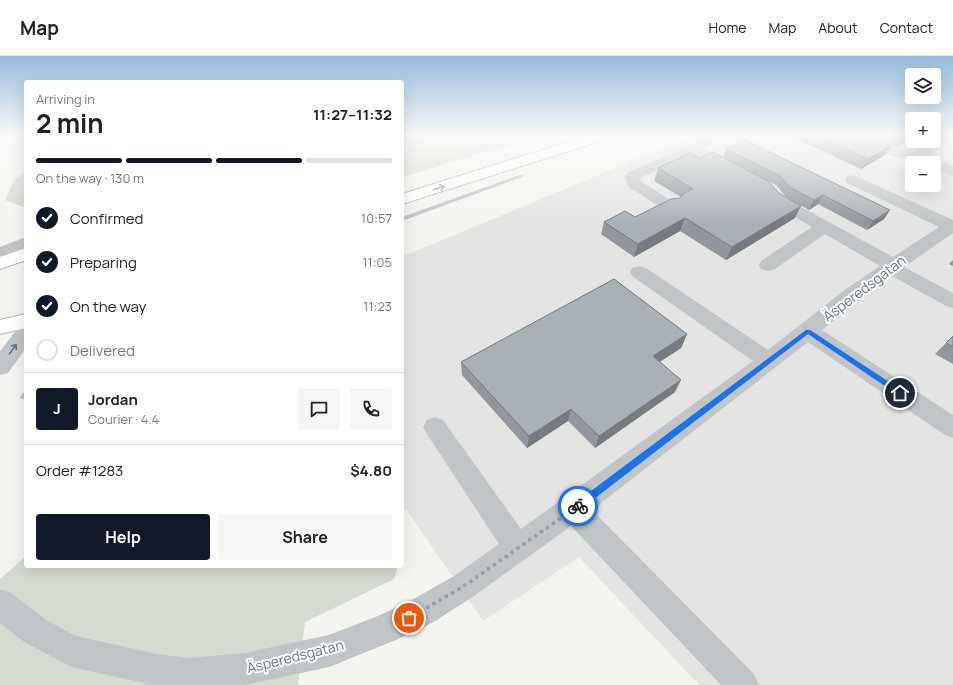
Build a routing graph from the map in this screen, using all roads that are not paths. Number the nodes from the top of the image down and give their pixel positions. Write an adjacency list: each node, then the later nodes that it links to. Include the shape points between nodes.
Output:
1 (476, 164): 8 (main road)
2 (512, 164): 9 (main road, one-way to 2)
3 (658, 164): 10 (street, via 632,176 635,184)
4 (722, 164): 12 (street, via 769,188 779,201)
5 (941, 166): 6 (street)
6 (953, 171)
7 (853, 180): 11 (street)
8 (404, 186)
9 (404, 198)
10 (670, 206)
11 (952, 225): 18 (street, Äsperedsgatan)
12 (823, 227): 17 (street); 18 (street)
13 (24, 245): 16 (street)
14 (24, 248): 16 (street)
15 (24, 254): 16 (main road)
16 (2, 259)
17 (768, 265)
18 (891, 266): 20 (street); 23 (street, Äsperedsgatan)
19 (639, 272): 25 (street)
20 (953, 301)
21 (24, 321): 22 (main road)
22 (0, 327)
23 (808, 331): 25 (street, Äsperedsgatan); 28 (street)
24 (24, 335): 26 (street, one-way to 24)
25 (769, 361): 29 (street, Äsperedsgatan)
26 (0, 367)
27 (435, 427): 30 (street)
28 (953, 428)
29 (573, 510): 30 (street, Äsperedsgatan); 32 (street)
30 (518, 548): 31 (street, Äsperedsgatan, via 421,612 385,630 329,651 245,669 190,674 156,670 72,651 35,631)
31 (0, 604)
32 (743, 685)

